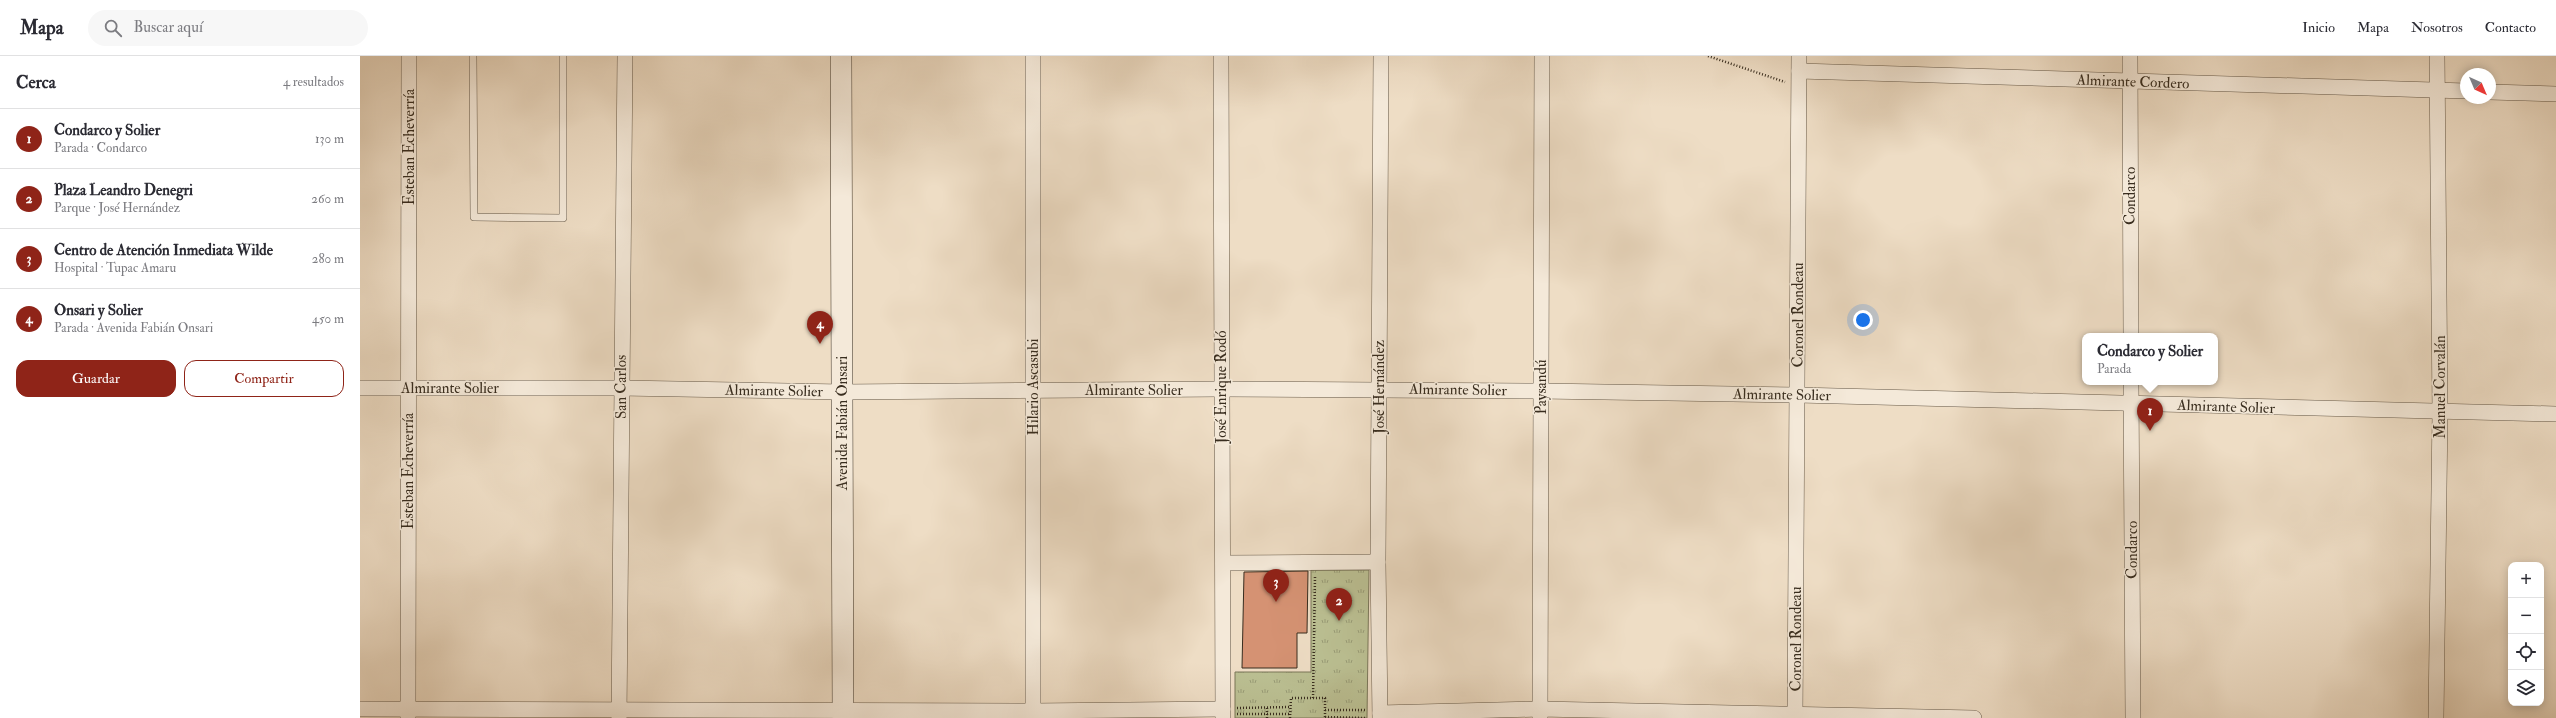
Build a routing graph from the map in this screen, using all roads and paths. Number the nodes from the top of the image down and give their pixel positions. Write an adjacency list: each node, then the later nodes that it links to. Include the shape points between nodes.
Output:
1 (409, 56): 22 (street, Esteban Echeverría)
2 (473, 56): 3 (lane, via 474,217 563,218)
3 (563, 56)
4 (625, 56): 23 (street, San Carlos)
5 (841, 56): 28 (street, Avenida Fabián Onsari)
6 (1033, 56): 25 (street, Hilario Ascasubi)
7 (1221, 56): 24 (street, José Enrique Rodó)
8 (1381, 56): 26 (street, José Hernández)
9 (1542, 56): 27 (street, Paysandú)
10 (1708, 56): 13 (path, via 1784,82)
11 (2130, 56): 14 (street, Condarco)
12 (2437, 56): 15 (street, Manuel Corvalán)
13 (1799, 70): 14 (street, Almirante Cordero); 29 (street, Coronel Rondeau)
14 (2130, 82): 15 (street, Almirante Cordero); 19 (street, Condarco)
15 (2437, 91): 16 (street, Almirante Cordero); 31 (street, Manuel Corvalán)
16 (2460, 92)
17 (2496, 92): 18 (street)
18 (2556, 94)
19 (2131, 333)
20 (2131, 385): 30 (street, Condarco)
21 (360, 388): 22 (street, Almirante Solier)
22 (408, 388): 23 (street, Almirante Solier); 41 (street, Esteban Echeverría)
23 (621, 388): 28 (street, Almirante Solier); 43 (street, San Carlos)
24 (1221, 389): 25 (street, Almirante Solier); 26 (street, Almirante Solier); 34 (street, José Enrique Rodó)
25 (1034, 390): 28 (street, Almirante Solier); 48 (street, Hilario Ascasubi)
26 (1379, 390): 27 (street, Almirante Solier); 33 (street, José Hernández)
27 (1541, 391): 29 (street, Almirante Solier); 42 (street, Paysandú)
28 (842, 392): 44 (street, Avenida Fabián Onsari)
29 (1798, 395): 30 (street, Almirante Solier); 49 (street, Coronel Rondeau)
30 (2131, 404): 31 (street, Almirante Solier); 54 (street, Condarco)
31 (2440, 413): 32 (street, Almirante Solier); 55 (street, Manuel Corvalán)
32 (2556, 414)
33 (1378, 562): 35 (street); 47 (street, José Hernández)
34 (1222, 563): 35 (street); 45 (street, José Enrique Rodó)
35 (1315, 563): 36 (path)
36 (1313, 698): 38 (path, via 1290,698); 40 (path, via 1325,698)
37 (1267, 708): 38 (path); 45 (path); 46 (path)
38 (1290, 708): 50 (path)
39 (360, 709): 41 (street)
40 (1325, 710): 47 (path); 51 (path)
41 (408, 713): 43 (street)
42 (1540, 713): 47 (street); 49 (street)
43 (620, 714): 44 (street)
44 (843, 714): 48 (street)
45 (1223, 714): 46 (path); 48 (street)
46 (1267, 714): 50 (path); 52 (path)
47 (1380, 714): 51 (path)
48 (1033, 715)
49 (1795, 715): 53 (street)
50 (1290, 716)
51 (1325, 717)
52 (1267, 718)
53 (1974, 718)
54 (2133, 718)
55 (2436, 718)

